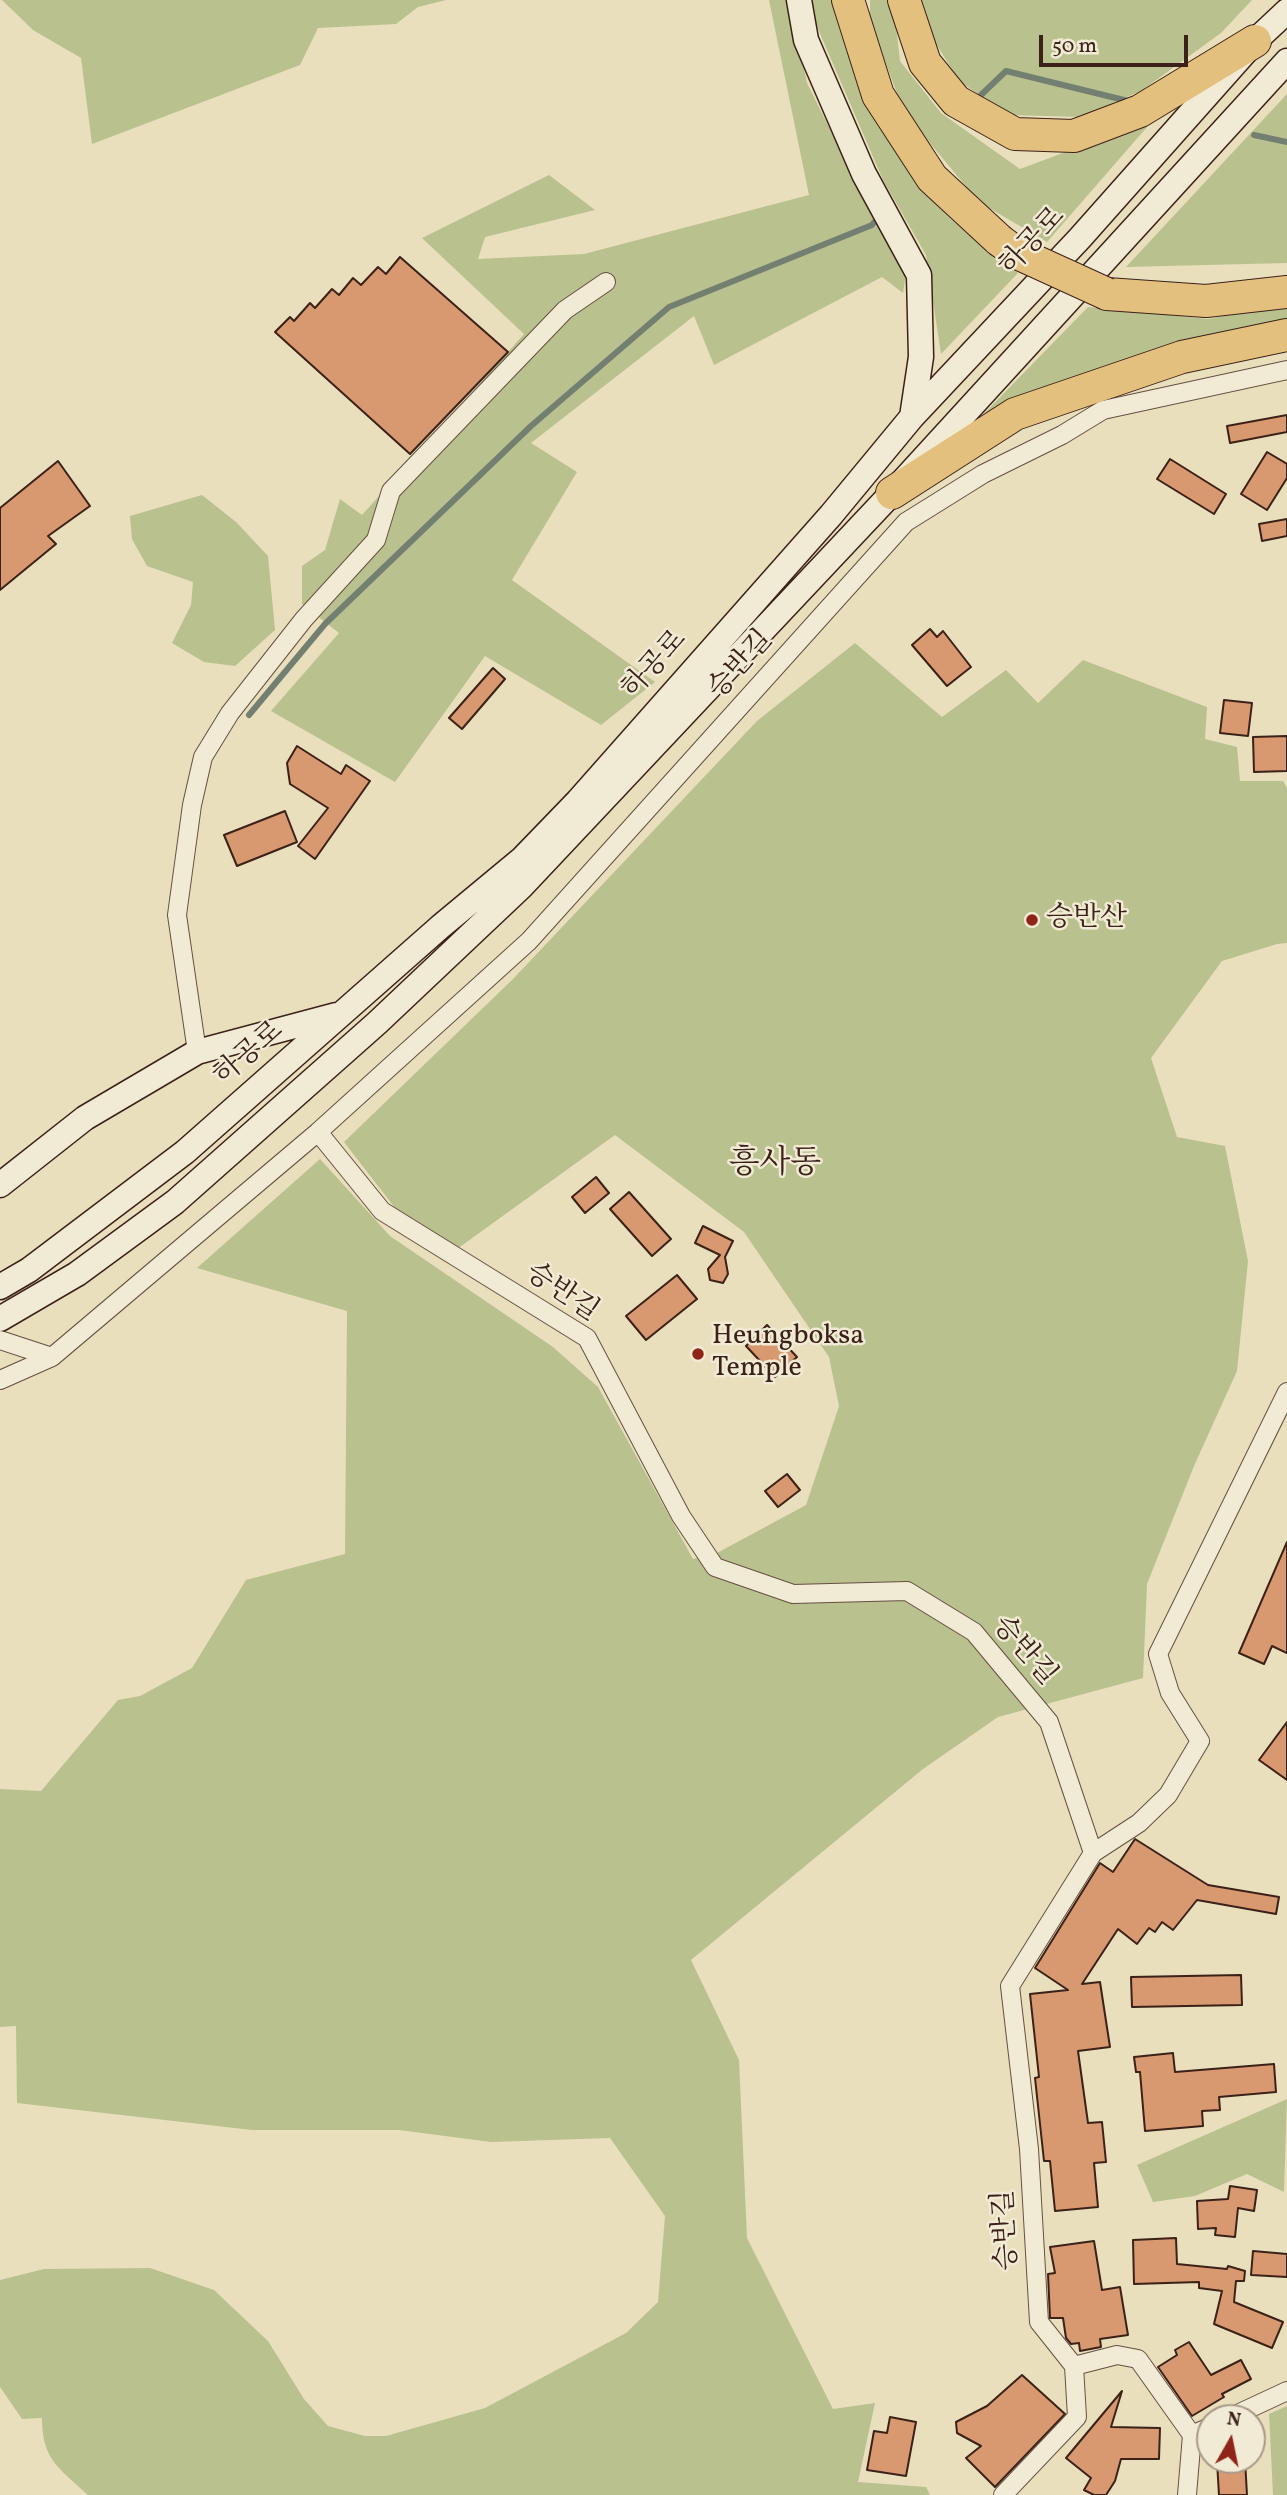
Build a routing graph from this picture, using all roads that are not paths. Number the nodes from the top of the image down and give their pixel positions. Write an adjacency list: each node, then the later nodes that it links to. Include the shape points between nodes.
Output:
1 (799, 0): 11 (street, via 806,40 853,149 919,275 922,357)
2 (848, 0): 8 (highway, bridge, via 878,94 932,178 1015,252 1107,295 1206,301)
3 (904, 0): 5 (highway, via 925,63 956,101 1016,134 1074,136 1140,111)
4 (1287, 11): 5 (street, 하공로)
5 (1255, 41): 11 (street, 하공로)
6 (1287, 61): 12 (street, 하공로)
7 (607, 282): 14 (street, via 565,310 391,491 376,540 304,619 230,713 203,757 177,915)
8 (1287, 292)
9 (1287, 335): 12 (highway, via 1182,357 1014,414)
10 (1287, 370): 15 (street, 승반길, via 1103,410 983,474 906,522 529,942)
11 (912, 417): 13 (street, 하공로, via 578,801 522,859)
12 (892, 493): 18 (street, 하공로, via 512,896 377,1023 174,1202 77,1274)
13 (344, 1013): 14 (street); 17 (street, 하공로, via 185,1153)
14 (197, 1052): 16 (street, via 85,1118)
15 (318, 1132): 20 (street, 승반길); 23 (street, 승반길, via 382,1211 587,1339 681,1516 715,1567 793,1594 907,1591 974,1632 1049,1722)
16 (0, 1185)
17 (0, 1287)
18 (0, 1319)
19 (0, 1340): 20 (street)
20 (52, 1357): 21 (street, 승반길)
21 (0, 1380)
22 (1287, 1392): 23 (street, via 1158,1654 1170,1693 1200,1741 1168,1795 1139,1824)
23 (1093, 1853): 24 (street, 승반길, via 1010,1986 1029,2149 1039,2322)
24 (1074, 2366): 28 (street, via 1117,2355 1138,2359); 29 (street, via 1077,2417)
25 (1287, 2391): 26 (street)
26 (1259, 2404)
27 (1196, 2433): 28 (street)
28 (1192, 2435): 30 (street)
29 (1003, 2495)
30 (1187, 2495)

